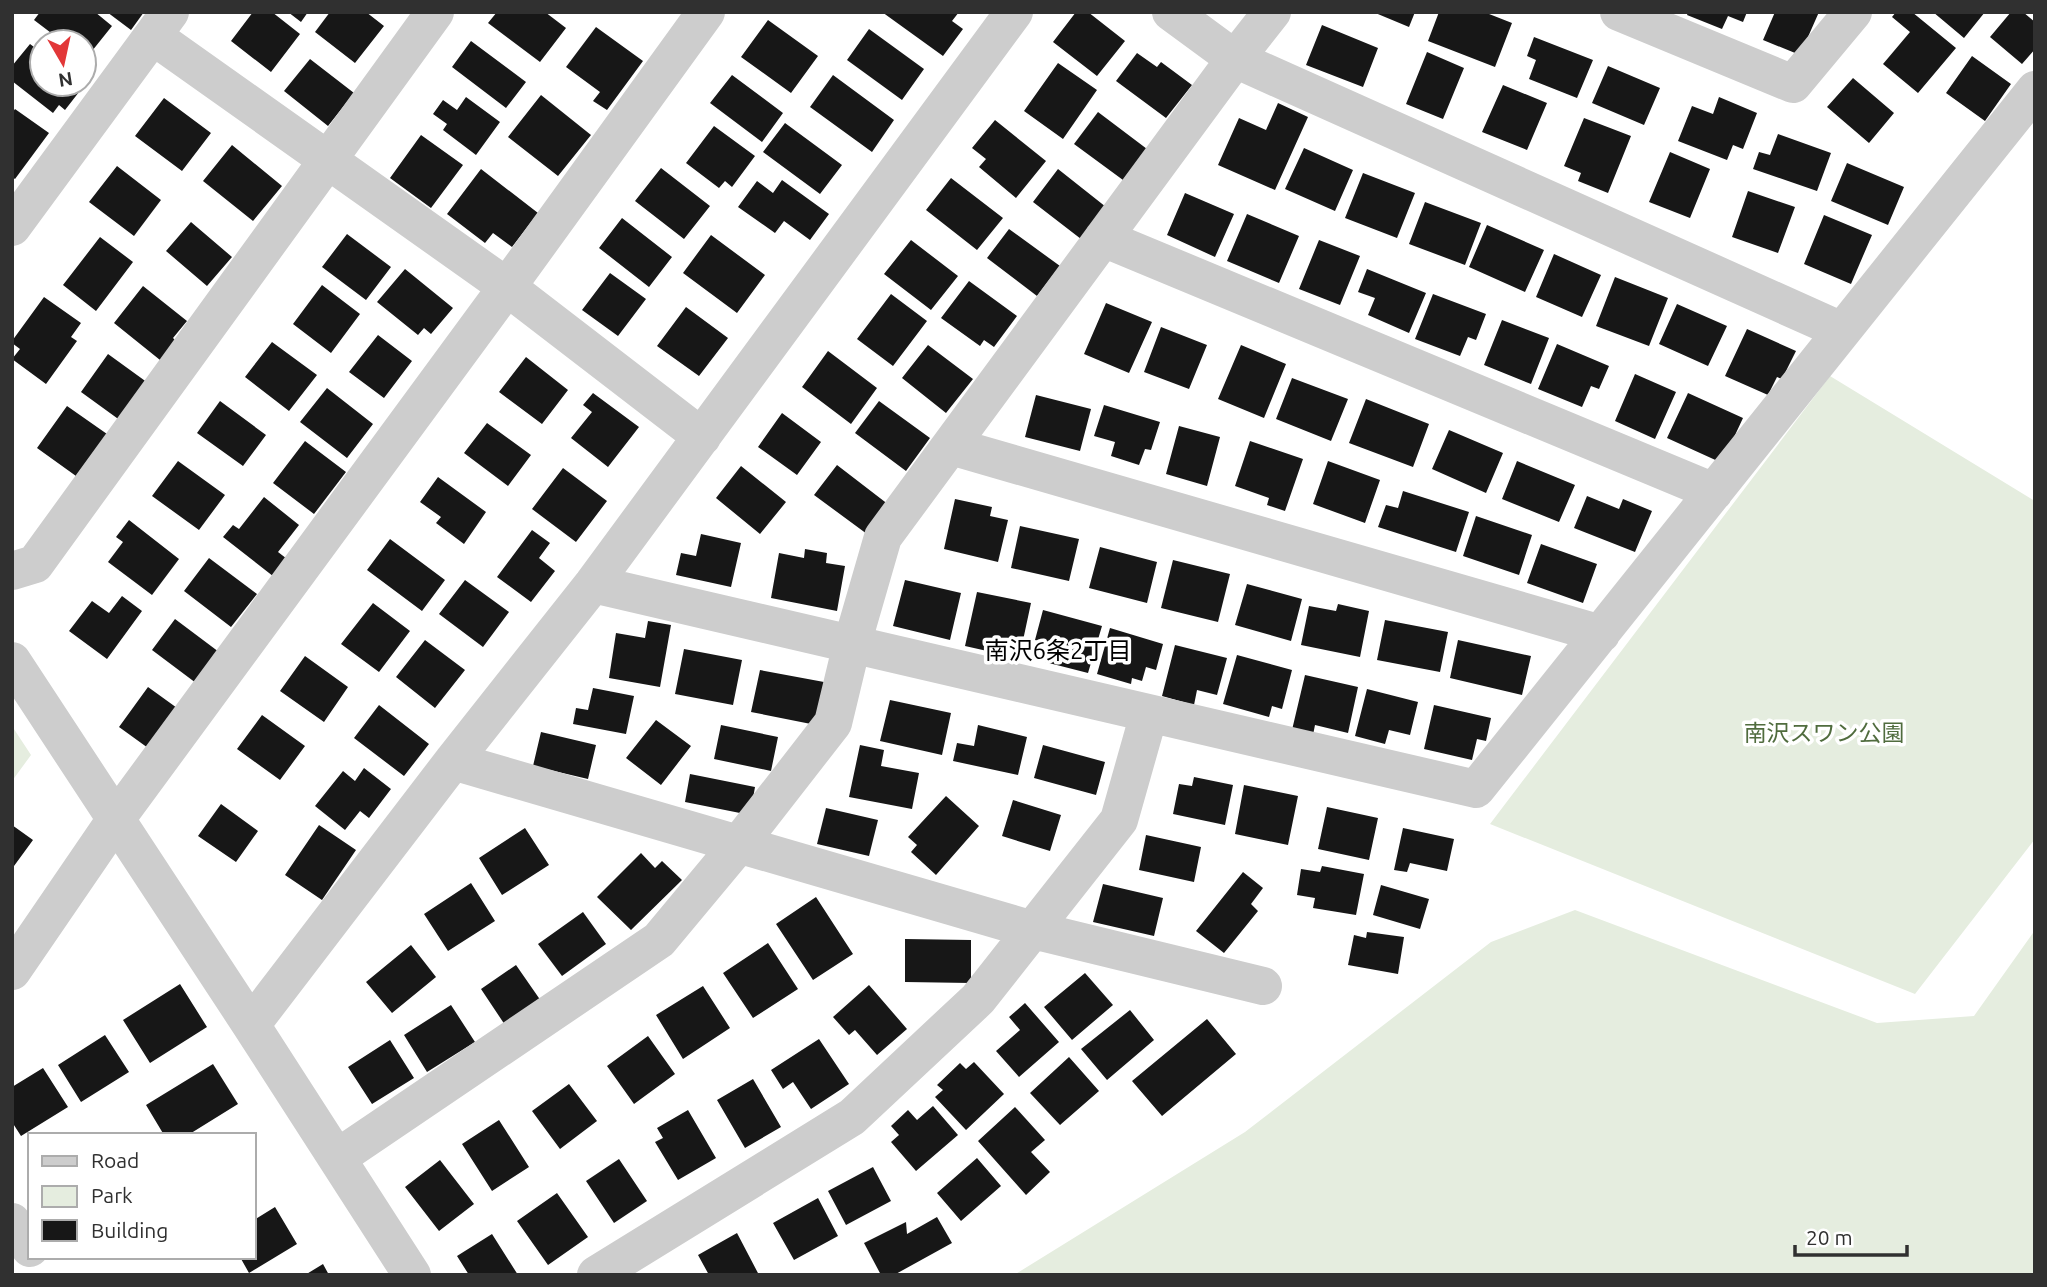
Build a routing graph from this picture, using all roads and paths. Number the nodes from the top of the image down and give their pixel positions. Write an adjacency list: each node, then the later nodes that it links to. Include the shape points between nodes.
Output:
1 (435, 12): 11 (street)
2 (706, 12): 14 (street)
3 (1014, 12): 16 (street)
4 (1171, 12): 9 (street)
5 (1272, 12): 9 (street)
6 (1619, 12): 7 (street, via 1793,84)
7 (1853, 12)
8 (161, 24): 11 (street); 12 (street)
9 (1235, 59): 13 (street); 15 (street)
10 (2035, 90): 15 (street)
11 (328, 160): 14 (street); 19 (street, via 35,564)
12 (12, 228)
13 (1103, 238): 17 (street); 18 (street)
14 (507, 287): 16 (street); 26 (street)
15 (1842, 331): 18 (street)
16 (702, 437): 20 (street)
17 (951, 446): 21 (street); 22 (street, via 883,537)
18 (1714, 492): 21 (street)
19 (12, 571)
20 (593, 584): 22 (street); 25 (street)
21 (1601, 634): 24 (street, via 1476,789)
22 (852, 644): 24 (street); 27 (street, via 834,723)
23 (12, 661): 26 (street)
24 (1149, 713): 28 (street, via 1119,820)
25 (453, 761): 27 (street); 31 (street)
26 (116, 819): 29 (street); 31 (street)
27 (739, 844): 28 (street); 32 (street, via 659,940)
28 (1033, 930): 30 (street); 38 (street, via 978,999 852,1117)
29 (12, 971)
30 (1263, 986)
31 (251, 1025): 32 (street)
32 (337, 1158): 37 (street)
33 (12, 1222): 34 (street)
34 (28, 1245)
35 (37, 1259): 36 (street)
36 (47, 1275)
37 (412, 1275)
38 (596, 1275)

